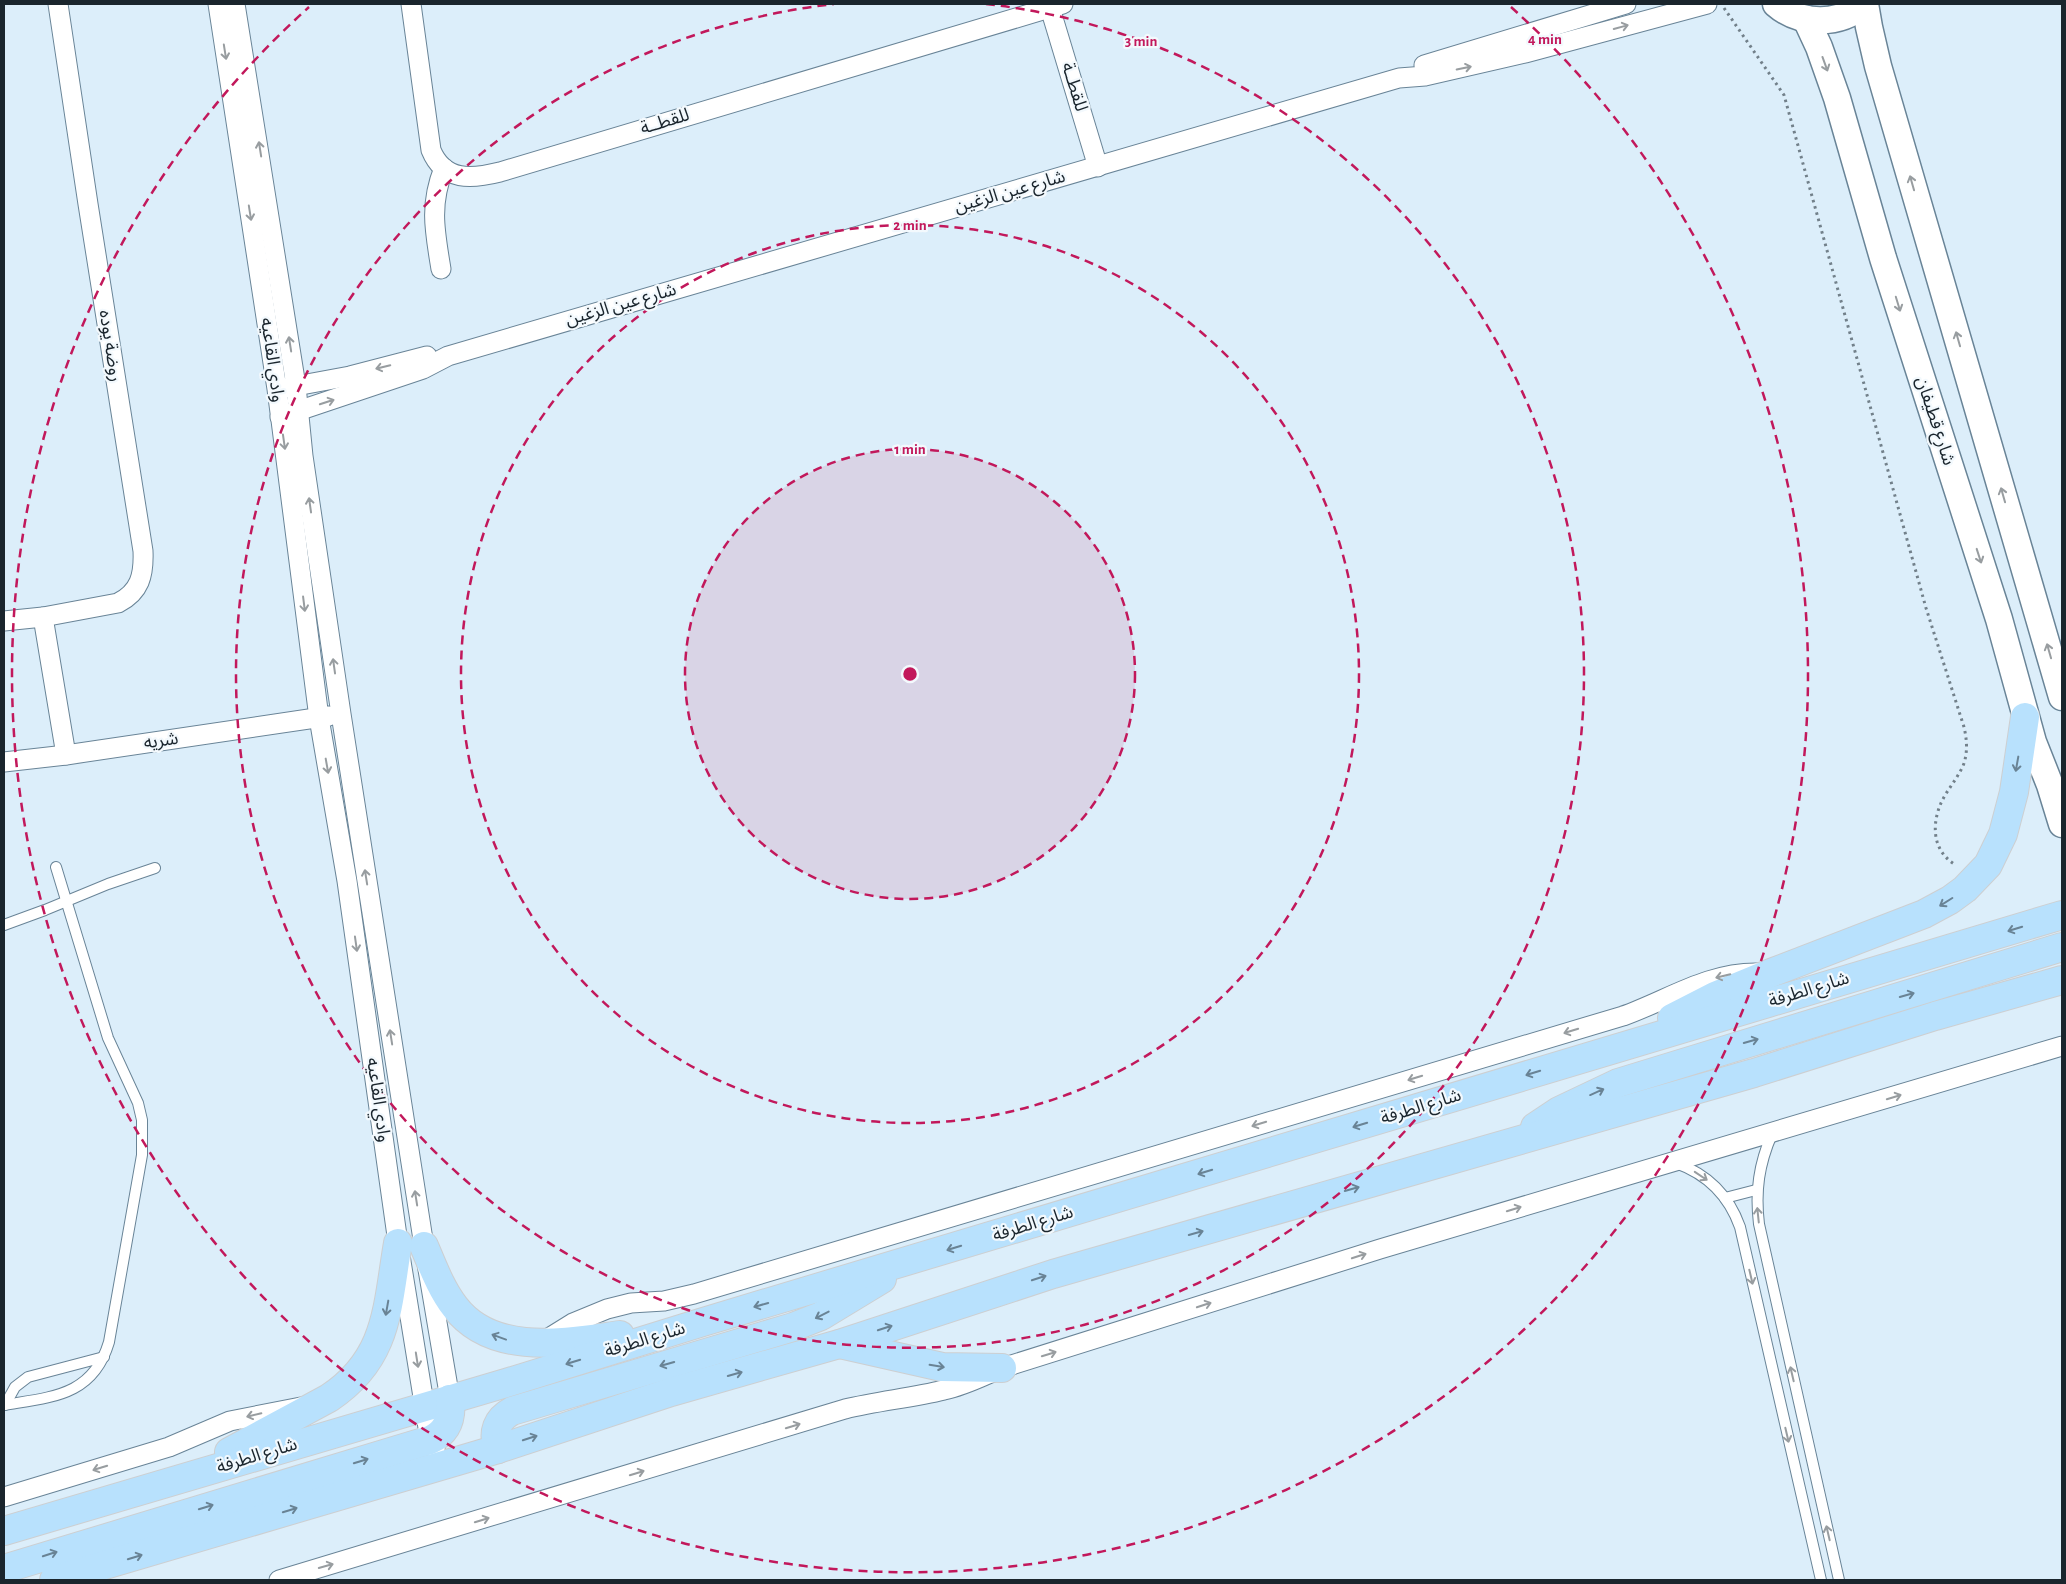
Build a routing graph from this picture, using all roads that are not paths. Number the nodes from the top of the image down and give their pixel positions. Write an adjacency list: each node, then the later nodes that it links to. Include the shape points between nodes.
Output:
1 (58, 4): 20 (street, روضة يوده, via 143,565 136,589 118,603)
2 (218, 4): 17 (street, وادي القاعيه, one-way to 17)
3 (235, 4): 16 (street, وادي القاعيه, one-way to 3)
4 (411, 4): 13 (street, via 431,150)
5 (1626, 4): 11 (street, شارع عين الزغين, via 1428,64)
6 (1707, 4): 11 (street, شارع عين الزغين, one-way to 6, via 1425,76 1525,54)
7 (1776, 4): 10 (street)
8 (1864, 4): 10 (street, via 1834,19); 22 (street, one-way to 8, via 1878,66)
9 (1056, 6): 12 (street, للقطــة); 13 (street, للقطــة, via 500,172 468,178)
10 (1806, 19): 24 (street, شارع قطيفان, one-way to 24, via 1843,115 1889,276 1999,619)
11 (1399, 78): 12 (street, شارع عين الزغين)
12 (1098, 167): 15 (street, شارع عين الزغين)
13 (444, 168): 14 (street, via 436,190 434,214)
14 (440, 270)
15 (448, 356): 16 (street, شارع عين الزغين, one-way to 16, via 427,356); 18 (street, شارع عين الزغين, one-way to 15, via 423,369)
16 (296, 386): 17 (street, شارع عين الزغين); 18 (street, وادي القاعيه)
17 (277, 389): 19 (street, وادي القاعيه)
18 (298, 412): 19 (street, شارع عين الزغين); 23 (street, وادي القاعيه, one-way to 18)
19 (280, 417): 25 (street, وادي القاعيه, one-way to 25)
20 (43, 617): 21 (street, روضة يوده); 26 (street)
21 (4, 622)
22 (2062, 697)
23 (341, 714): 25 (street); 44 (street, وادي القاعيه, one-way to 23)
24 (2025, 716): 28 (street, شارع قطيفان); 35 (main road, one-way to 35, via 2007,821 1993,856 1973,882 1924,914)
25 (319, 718): 26 (street, شريه); 44 (street, وادي القاعيه, one-way to 44)
26 (66, 756): 27 (street, شريه)
27 (4, 762)
28 (2062, 824)
29 (56, 867): 31 (lane)
30 (156, 868): 31 (lane)
31 (66, 900): 33 (lane); 49 (lane, via 108,1038 138,1102 142,1120 142,1155)
32 (2062, 915): 38 (main road, شارع الطرفة, one-way to 38)
33 (4, 925)
34 (2062, 948): 40 (main road, one-way to 34, via 1559,1111 1618,1083)
35 (1771, 973): 38 (main road, via 1708,1000); 47 (street, شارع الطرفة, one-way to 47, via 1728,975 1680,990 1656,1004 1623,1016 694,1294 607,1309)
36 (2062, 980): 40 (main road)
37 (2062, 1046): 39 (street, one-way to 37)
38 (1613, 1049): 45 (main road, شارع الطرفة, one-way to 45)
39 (1772, 1134): 41 (street); 42 (lane, via 1761,1163)
40 (1510, 1144): 48 (main road, one-way to 40, via 1053,1274)
41 (1672, 1162): 43 (lane, one-way to 43, via 1702,1175); 50 (street, one-way to 41, via 1380,1249)
42 (1756, 1190): 43 (lane); 65 (lane, one-way to 42, via 1758,1224)
43 (1725, 1198): 64 (lane, one-way to 64, via 1740,1227)
44 (411, 1244): 47 (main road, one-way to 44, via 508,1340 470,1322); 51 (street, وادي القاعيه, one-way to 51); 51 (street, وادي القاعيه); 52 (main road, one-way to 52, via 378,1344 355,1376)
45 (908, 1262): 46 (main road, شارع الطرفة, one-way to 46); 55 (main road, one-way to 55, via 841,1305 807,1322 512,1411 497,1425 495,1439)
46 (703, 1322): 47 (main road); 51 (main road, شارع الطرفة, one-way to 51)
47 (541, 1342)
48 (838, 1344): 50 (main road, one-way to 50, via 942,1367); 55 (main road, one-way to 48, via 672,1392)
49 (104, 1357): 53 (lane, via 28,1377 15,1388); 53 (lane, via 91,1376 72,1390)
50 (1002, 1368): 63 (street, one-way to 50, via 845,1409 946,1390)
51 (437, 1402): 54 (main road, via 451,1408 448,1423 440,1434); 57 (main road, شارع الطرفة)
52 (319, 1404): 57 (main road); 58 (street, شارع الطرفة, one-way to 58, via 230,1421 169,1448)
53 (4, 1405)
54 (430, 1440): 56 (street, via 441,1454 456,1460); 60 (main road, one-way to 54)
55 (498, 1449): 56 (main road)
56 (464, 1459): 61 (main road, one-way to 56)
57 (179, 1479): 59 (main road, شارع الطرفة)
58 (4, 1497)
59 (4, 1531)
60 (4, 1569)
61 (86, 1575): 62 (main road)
62 (54, 1580)
63 (279, 1580)
64 (1820, 1580)
65 (1839, 1580)

